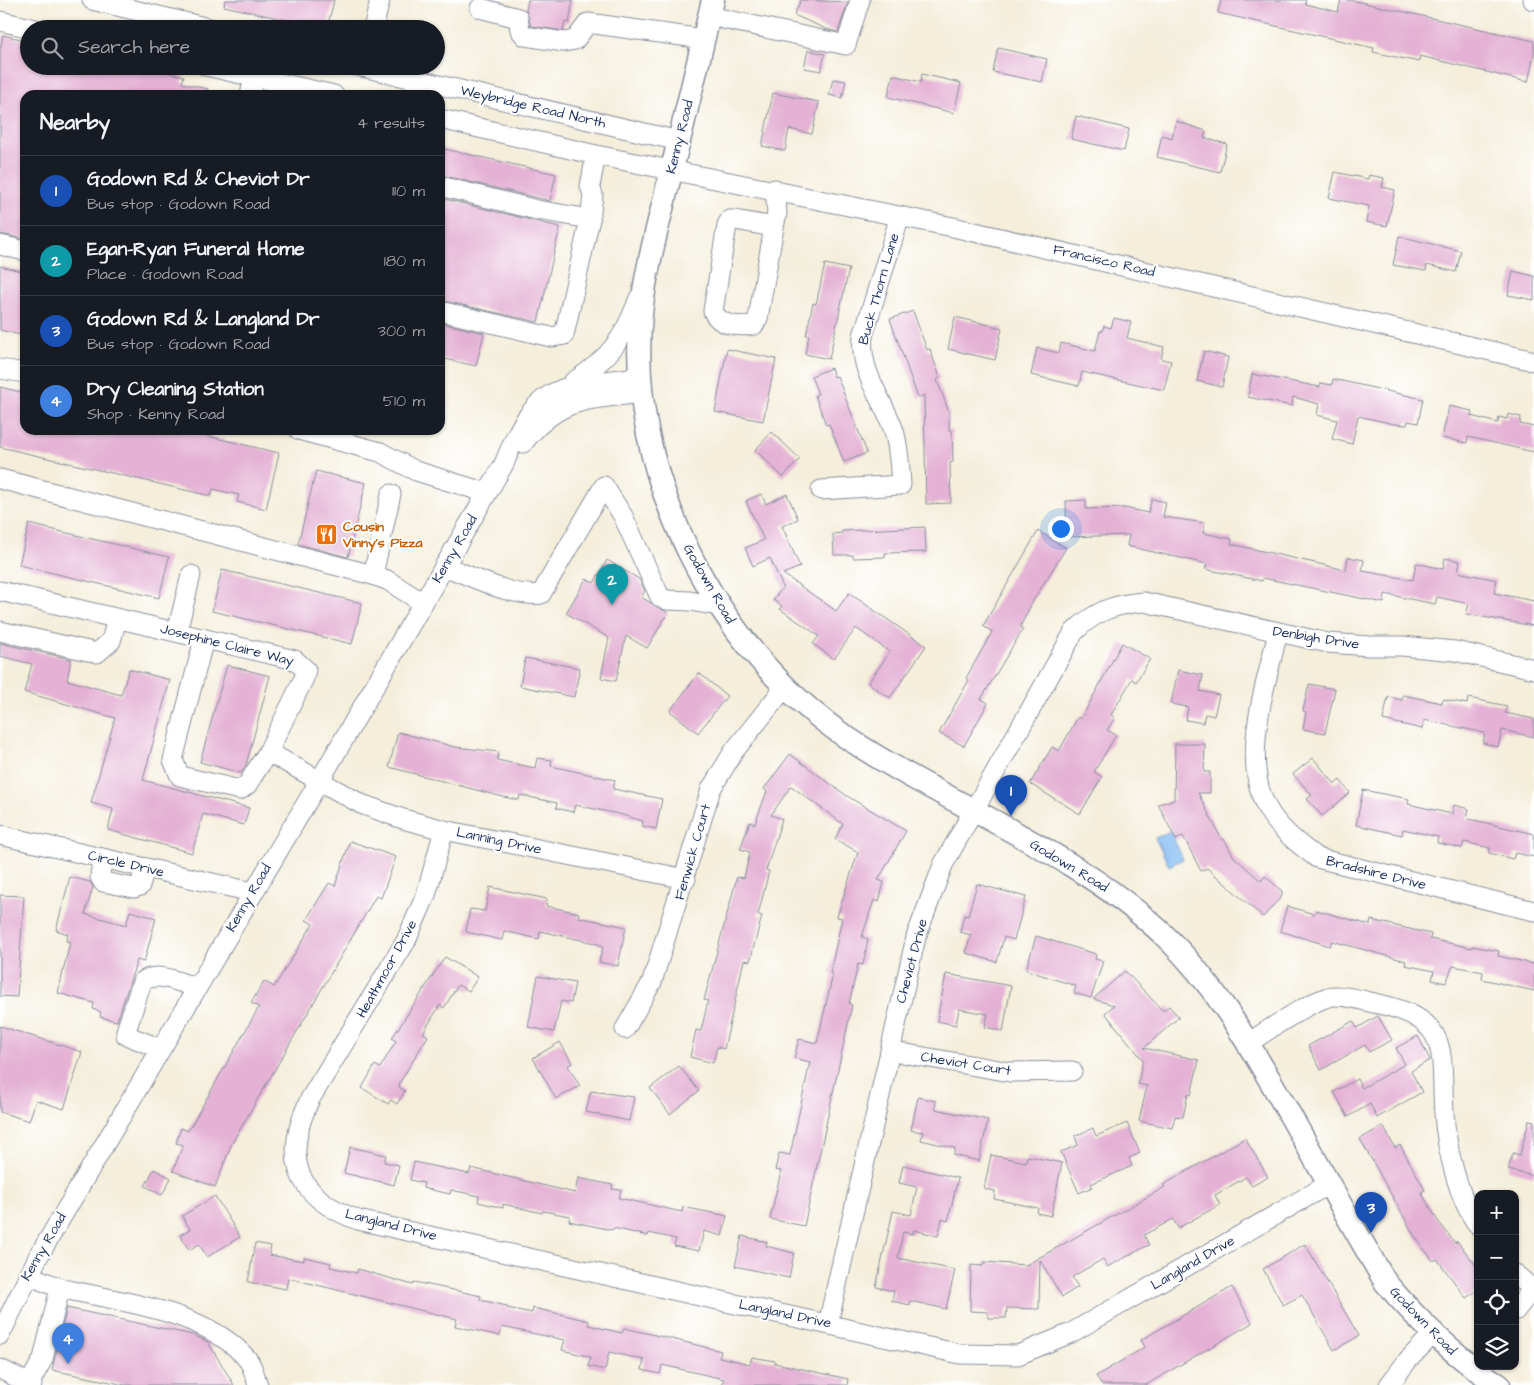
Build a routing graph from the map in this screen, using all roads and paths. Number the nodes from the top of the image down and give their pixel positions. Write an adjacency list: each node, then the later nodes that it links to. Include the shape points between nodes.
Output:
1 (380, 0): 7 (street)
2 (860, 0): 5 (street, via 846,45)
3 (103, 1): 6 (street)
4 (480, 8): 10 (street, via 518,18 524,36 564,42 575,40 588,22)
5 (711, 8): 10 (main road, Kenny Road)
6 (178, 20)
7 (375, 20)
8 (0, 21): 9 (street)
9 (20, 26)
10 (704, 39): 17 (main road, Kenny Road)
11 (245, 75): 13 (street)
12 (396, 75): 17 (street, Weybridge Road North)
13 (254, 77): 14 (street); 15 (street)
14 (251, 90)
15 (312, 90)
16 (445, 120): 18 (street, Francisco Road)
17 (679, 142): 19 (main road, Kenny Road)
18 (596, 155): 19 (street, Francisco Road); 23 (street, via 590,186 593,195)
19 (672, 169): 21 (street, Francisco Road); 27 (main road, Kenny Road)
20 (445, 187): 23 (street, via 537,210)
21 (774, 189): 22 (street, Francisco Road); 24 (street)
22 (900, 216): 29 (street, Francisco Road); 37 (street, Buck Thorn Lane, via 861,350 872,386 894,431 901,485)
23 (590, 219): 28 (street, via 564,335 551,337)
24 (774, 227): 24 (street, via 758,318 754,325 745,326 716,318 713,311 730,220)
25 (0, 245): 26 (street)
26 (20, 250)
27 (648, 273): 32 (street, Kenny Road, via 628,325 614,350 596,368); 33 (main road, Kenny Road, via 641,315)
28 (445, 312)
29 (1534, 361)
30 (0, 369): 31 (street)
31 (20, 372)
32 (570, 385): 33 (street, Kenny Road); 35 (street, Kenny Road, via 538,402 521,427)
33 (642, 385): 35 (street, Kenny Road, via 552,412); 45 (main road, Godown Road, via 651,444 665,492 698,570)
34 (317, 435): 39 (street, via 380,452 416,471)
35 (504, 464): 39 (street, Kenny Road)
36 (0, 479): 42 (street)
37 (821, 490)
38 (391, 494): 42 (street)
39 (487, 494): 40 (street, Kenny Road)
40 (444, 566): 44 (street, Kenny Road); 45 (street, via 529,596 541,594 604,486 623,516 660,597)
41 (191, 575): 49 (street)
42 (373, 576): 44 (street, via 387,580)
43 (0, 591): 47 (street, Josephine Claire Way)
44 (423, 603): 55 (street, Kenny Road)
45 (720, 606): 53 (main road, Godown Road)
46 (1100, 610): 50 (street, Denbigh Drive, via 1144,602); 56 (street, Cheviot Drive, via 1074,632)
47 (117, 619): 48 (street, via 111,641 97,653); 49 (street, Josephine Claire Way)
48 (0, 631)
49 (177, 632): 51 (street, Josephine Claire Way)
50 (1278, 632): 52 (street, Denbigh Drive, via 1328,643 1455,651); 61 (street, Bradshire Drive, via 1257,726 1255,757 1260,787 1271,816 1317,858)
51 (204, 639): 54 (street, Josephine Claire Way, via 295,660 306,670); 54 (street, via 173,760 176,771 180,776 240,790 247,785)
52 (1534, 669)
53 (785, 687): 56 (main road, Godown Road, via 846,736); 59 (street, Fenwick Court, via 734,751 711,789)
54 (268, 752): 55 (street)
55 (320, 780): 57 (street, Lanning Drive, via 361,804); 60 (street, Kenny Road)
56 (973, 810): 64 (main road, Godown Road, via 1077,869 1137,911 1191,963); 66 (street, Cheviot Drive, via 944,865 916,936)
57 (444, 830): 59 (street, Lanning Drive); 68 (street, Heathmoor Drive, via 426,895 406,941)
58 (0, 835): 60 (street, Circle Drive)
59 (686, 879): 63 (street, Fenwick Court, via 652,982)
60 (252, 892): 62 (street, Kenny Road)
61 (1534, 911)
62 (197, 988): 65 (street, Kenny Road); 65 (street, via 155,976 142,982 126,1035)
63 (626, 1029)
64 (1248, 1043): 69 (main road, Godown Road); 70 (street, via 1307,1007 1332,996 1402,1009 1419,1016 1439,1043 1444,1115 1454,1168)
65 (161, 1049): 71 (street, Kenny Road)
66 (890, 1051): 67 (street, Cheviot Court, via 1010,1072); 76 (street, Cheviot Drive)
67 (1072, 1071)
68 (310, 1099): 76 (street, Langland Drive, via 301,1117 297,1136 301,1177 311,1193 341,1214)
69 (1329, 1184): 76 (street, Langland Drive, via 1071,1333 1018,1355 960,1354); 77 (main road, Godown Road, via 1386,1283)
70 (1474, 1220)
71 (28, 1275): 73 (street); 78 (street, Kenny Road)
72 (1519, 1278): 74 (street)
73 (60, 1288): 82 (street, via 43,1359); 83 (street, via 172,1314 216,1333 248,1361)
74 (1533, 1290): 75 (street)
75 (1519, 1306)
76 (828, 1324)
77 (1433, 1334): 79 (main road, Godown Road); 84 (street)
78 (0, 1335)
79 (1474, 1363)
80 (0, 1369): 82 (street)
81 (1482, 1370): 85 (main road, Godown Road)
82 (30, 1385)
83 (258, 1385)
84 (1389, 1385)
85 (1499, 1385)

